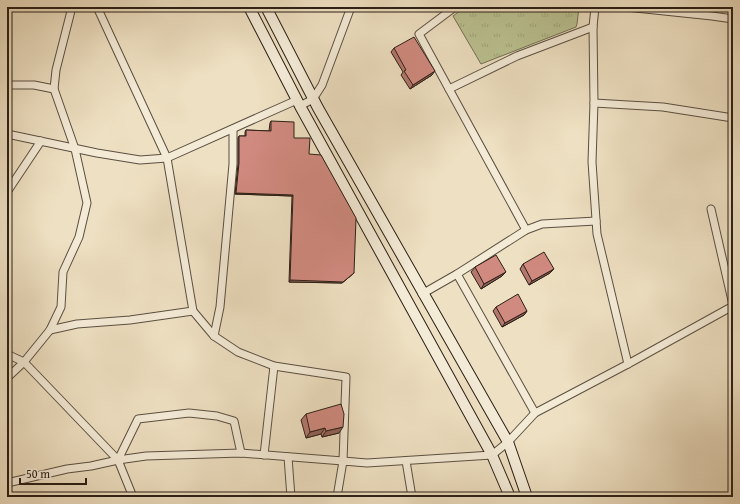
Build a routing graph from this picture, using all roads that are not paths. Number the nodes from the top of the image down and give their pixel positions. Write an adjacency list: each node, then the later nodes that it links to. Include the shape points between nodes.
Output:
1 (72, 7): 13 (street, via 56,70)
2 (97, 7): 23 (street)
3 (249, 7): 16 (main road)
4 (266, 7): 15 (main road)
5 (351, 7): 15 (street, via 322,85)
6 (455, 7): 9 (street)
7 (595, 7): 11 (street)
8 (626, 7): 10 (street)
9 (448, 10): 14 (street, via 419,34)
10 (733, 19)
11 (593, 27): 14 (street, via 517,56); 17 (street)
12 (7, 84): 13 (street)
13 (54, 89): 22 (street)
14 (449, 89): 27 (street)
15 (313, 99): 16 (street); 29 (main road)
16 (298, 103): 19 (street); 43 (main road)
17 (594, 103): 18 (street, via 663,107); 26 (street, via 592,162)
18 (733, 118)
19 (233, 129): 23 (street); 33 (street, via 233,164 220,307)
20 (7, 134): 21 (street)
21 (41, 142): 22 (street); 24 (street)
22 (75, 149): 23 (street, via 140,160); 32 (street, via 87,203 79,237 63,272 61,306)
23 (167, 158): 31 (street)
24 (7, 192)
25 (711, 210): 30 (street)
26 (596, 221): 27 (street, via 542,224); 36 (street)
27 (526, 230): 28 (street)
28 (457, 274): 29 (street); 39 (street)
29 (422, 294): 40 (main road)
30 (733, 305): 36 (street)
31 (193, 311): 32 (street, via 77,324); 33 (street)
32 (50, 330): 35 (street)
33 (214, 336): 37 (street, via 238,352)
34 (7, 353): 35 (street)
35 (24, 362): 38 (street); 45 (street)
36 (628, 364): 39 (street)
37 (274, 366): 42 (street); 46 (street, via 346,377)
38 (7, 378)
39 (535, 413): 40 (street)
40 (508, 442): 43 (street); 54 (main road)
41 (241, 453): 42 (street); 45 (street, via 146,456); 45 (street, via 234,421 189,413 138,419)
42 (264, 455): 44 (street)
43 (492, 455): 47 (street); 53 (main road)
44 (288, 457): 46 (street); 50 (street)
45 (118, 460): 48 (street, via 67,468); 49 (street)
46 (343, 461): 47 (street); 51 (street)
47 (406, 461): 52 (street)
48 (7, 483)
49 (133, 497)
50 (291, 497)
51 (337, 497)
52 (412, 497)
53 (510, 497)
54 (527, 497)

